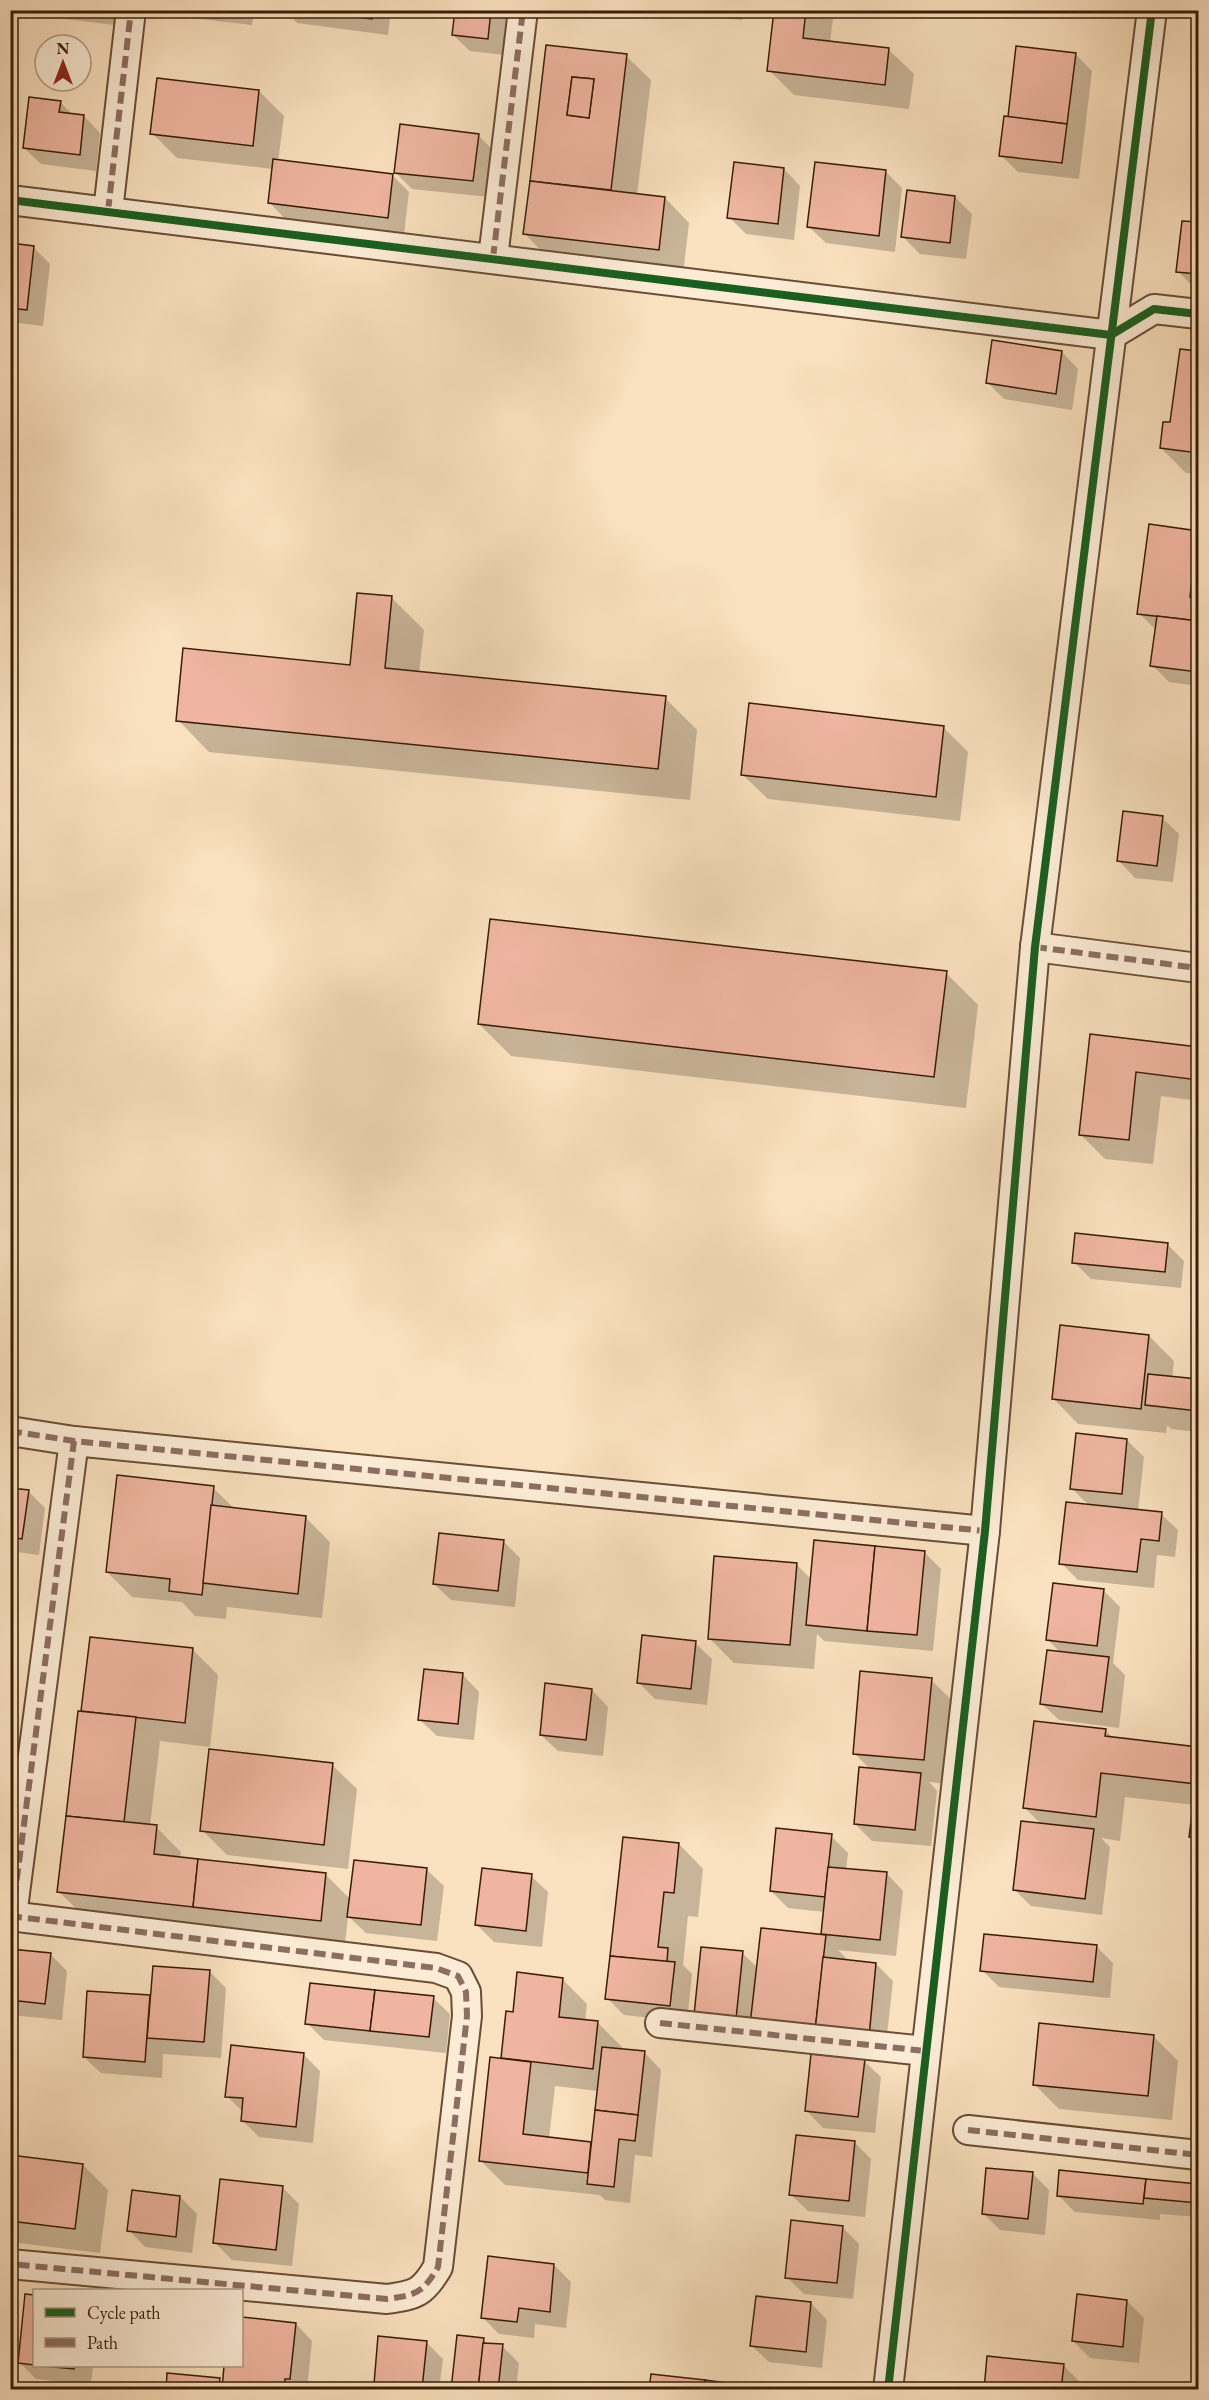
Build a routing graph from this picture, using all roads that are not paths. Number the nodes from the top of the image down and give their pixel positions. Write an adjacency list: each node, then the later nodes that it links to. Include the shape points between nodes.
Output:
1 (131, 10): 5 (street)
2 (523, 10): 6 (street)
3 (1152, 10): 8 (street)
4 (10, 200): 5 (street)
5 (108, 211): 6 (street)
6 (493, 258): 8 (street)
7 (1198, 314): 8 (street, via 1154,309)
8 (1111, 335): 9 (street)
9 (1035, 947): 10 (street); 13 (street)
10 (1198, 968)
11 (10, 1431): 12 (street)
12 (74, 1441): 13 (street); 14 (street)
13 (985, 1531): 16 (street)
14 (11, 1916): 19 (street, via 436,1968 458,1976 466,1992 467,2016 438,2267 427,2286 410,2296 387,2299)
15 (660, 2023): 16 (street)
16 (925, 2051): 20 (street)
17 (968, 2130): 18 (street)
18 (1198, 2155)
19 (10, 2264)
20 (888, 2390)

